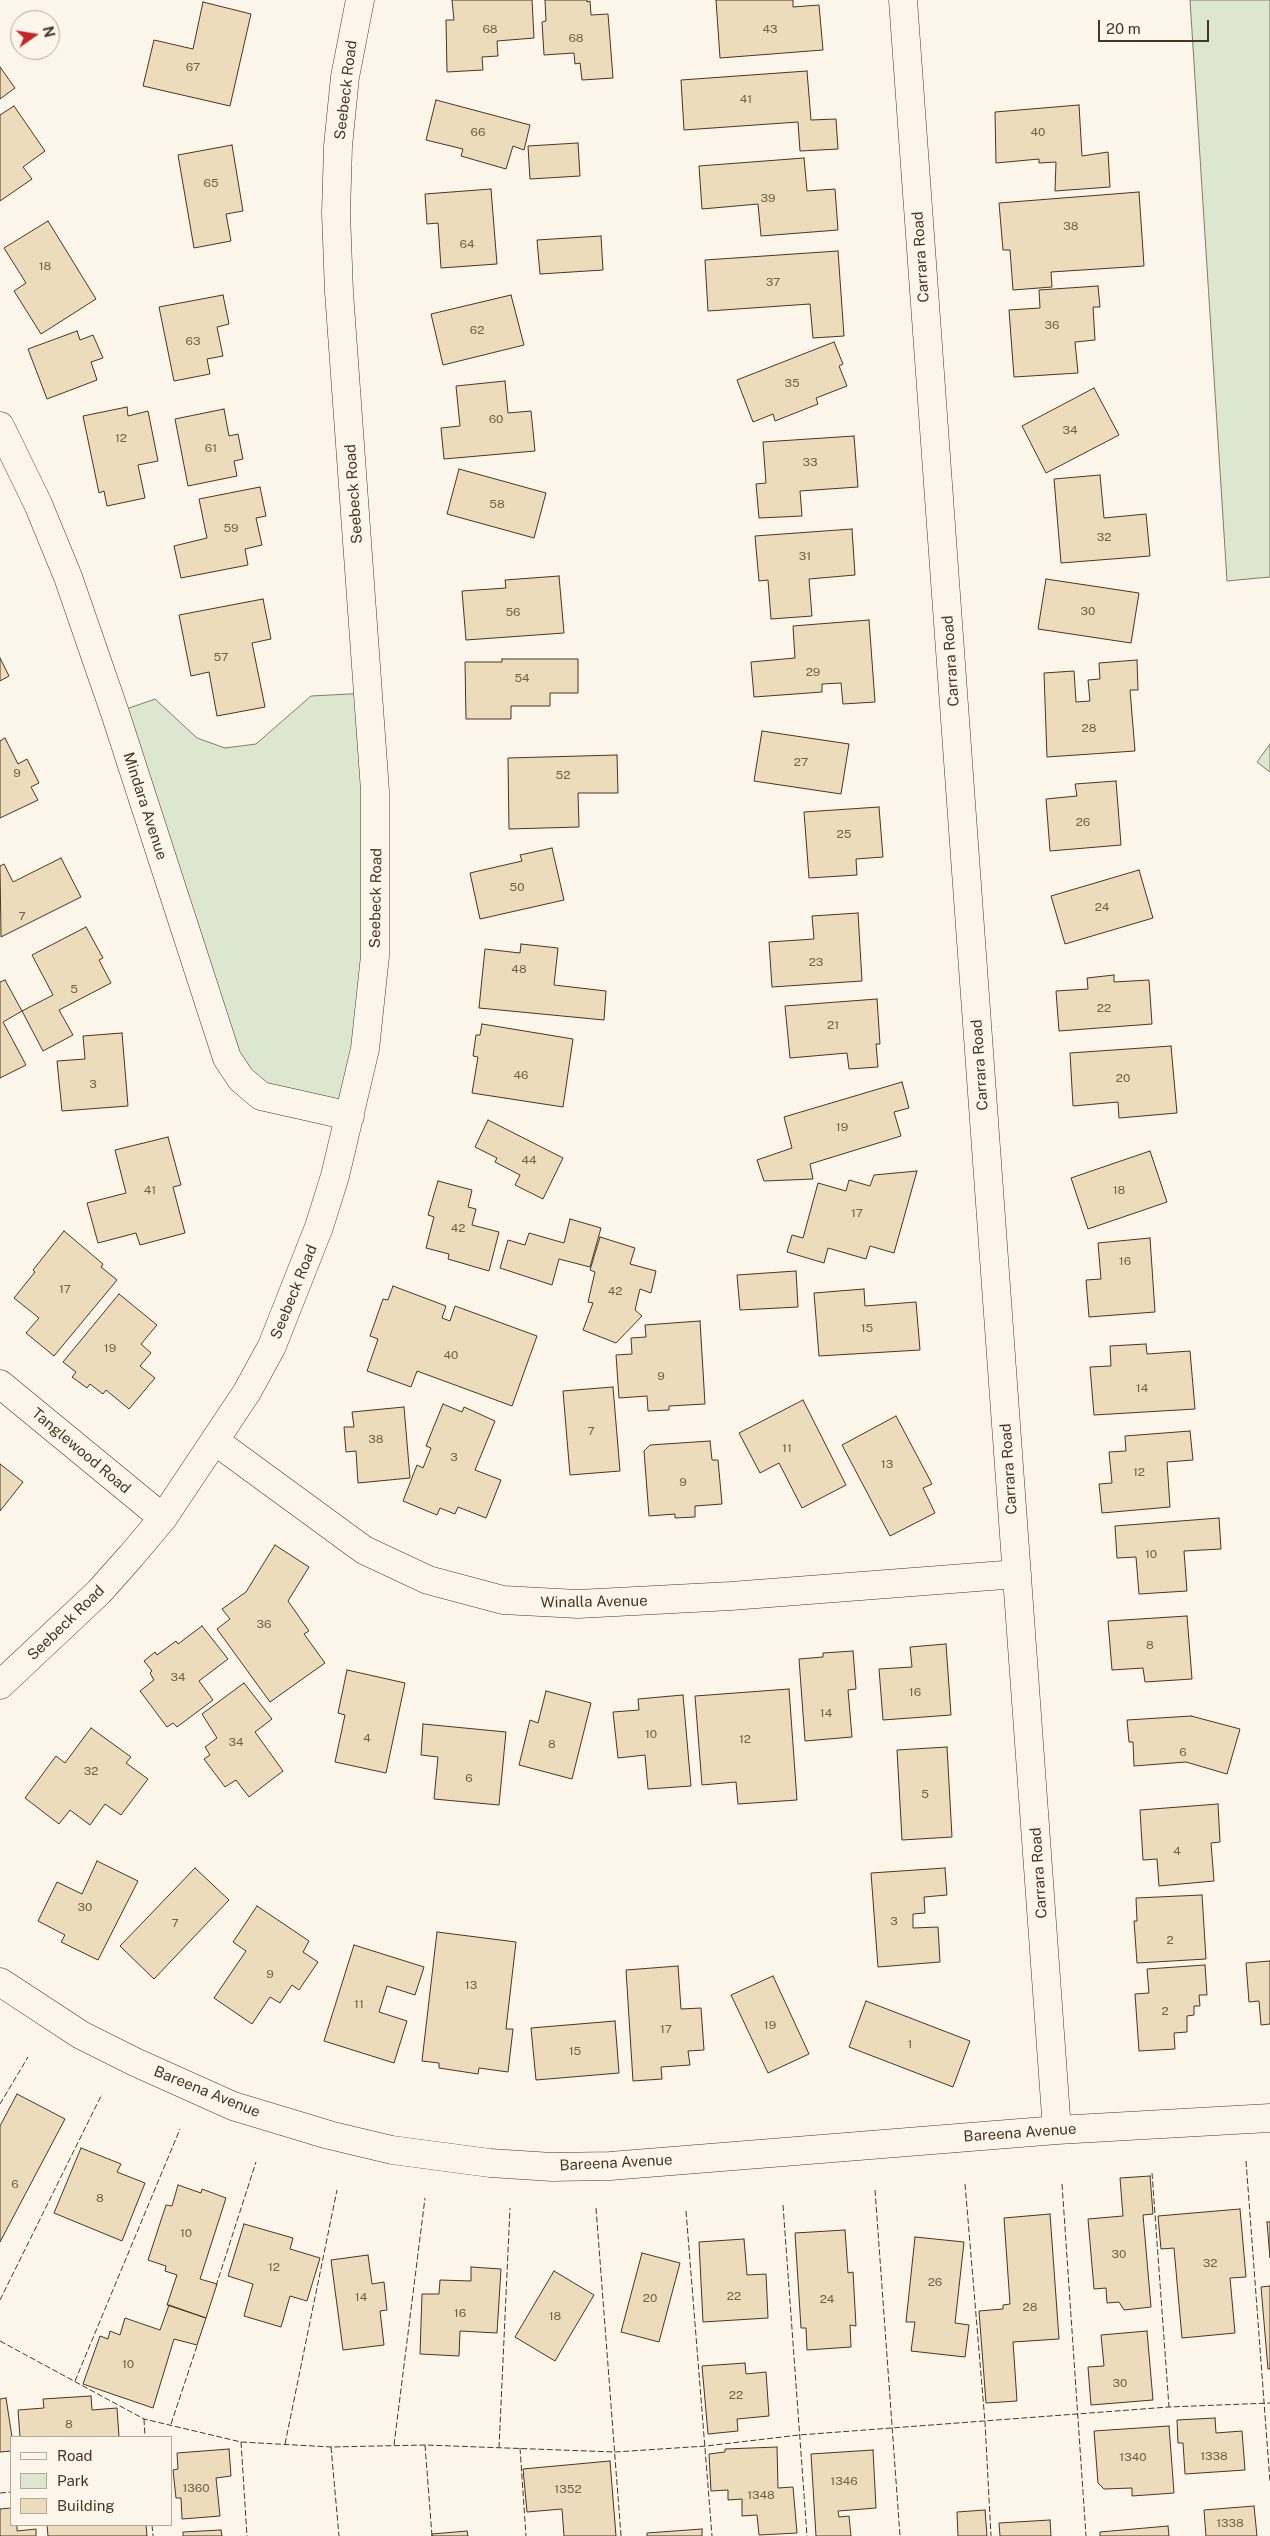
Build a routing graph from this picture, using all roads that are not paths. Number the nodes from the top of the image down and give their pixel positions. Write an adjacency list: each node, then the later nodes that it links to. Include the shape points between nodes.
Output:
1 (360, 0): 4 (street, Seebeck Road, via 345,77 336,213 375,791 377,897 370,1012)
2 (903, 0): 8 (street, Carrara Road)
3 (0, 426): 4 (street, Mindara Avenue, via 38,504 77,603 227,1058 240,1079 261,1096)
4 (350, 1116): 6 (street, Seebeck Road, via 319,1227 272,1346)
5 (0, 1384): 7 (street, Tanglewood Road)
6 (215, 1441): 7 (street, Seebeck Road); 8 (street, Winalla Avenue, via 364,1550 428,1580 503,1600 578,1604)
7 (163, 1518): 9 (street, Seebeck Road, via 99,1592)
8 (1017, 1574): 12 (street, Carrara Road)
9 (0, 1685)
10 (0, 1982): 12 (street, Bareena Avenue, via 81,2035 233,2106 329,2135 433,2157 522,2166 610,2166)
11 (1270, 2118): 12 (street, Bareena Avenue)
12 (1057, 2130)

